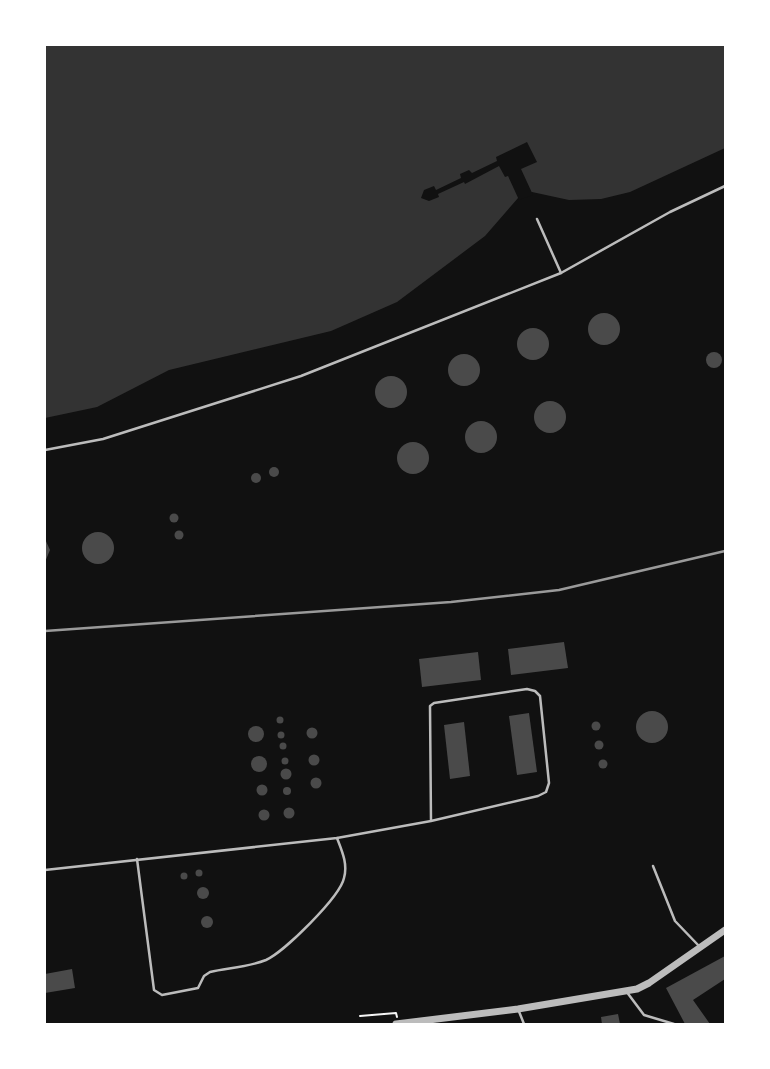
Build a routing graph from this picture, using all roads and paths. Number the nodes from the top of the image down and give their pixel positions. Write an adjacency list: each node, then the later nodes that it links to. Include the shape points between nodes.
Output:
1 (725, 186): 3 (lane, via 670,212)
2 (537, 219): 3 (lane)
3 (561, 273): 4 (lane, via 301,376 103,439)
4 (45, 450)
5 (430, 821): 5 (lane, via 430,706 527,689 536,691 540,696 546,792); 6 (lane)
6 (337, 838): 7 (lane); 7 (lane, via 346,870 342,885 328,906 274,955 256,963 210,972 198,988 162,995 154,990)
7 (137, 859): 9 (lane)
8 (653, 866): 11 (lane, via 675,921)
9 (45, 870)
10 (725, 930): 11 (street)
11 (700, 948): 12 (street, via 649,984)
12 (626, 991): 13 (street); 17 (lane, via 644,1015)
13 (518, 1009): 15 (street); 16 (lane)
14 (360, 1016): 15 (path, via 396,1012)
15 (397, 1024)
16 (524, 1024)
17 (674, 1024)

